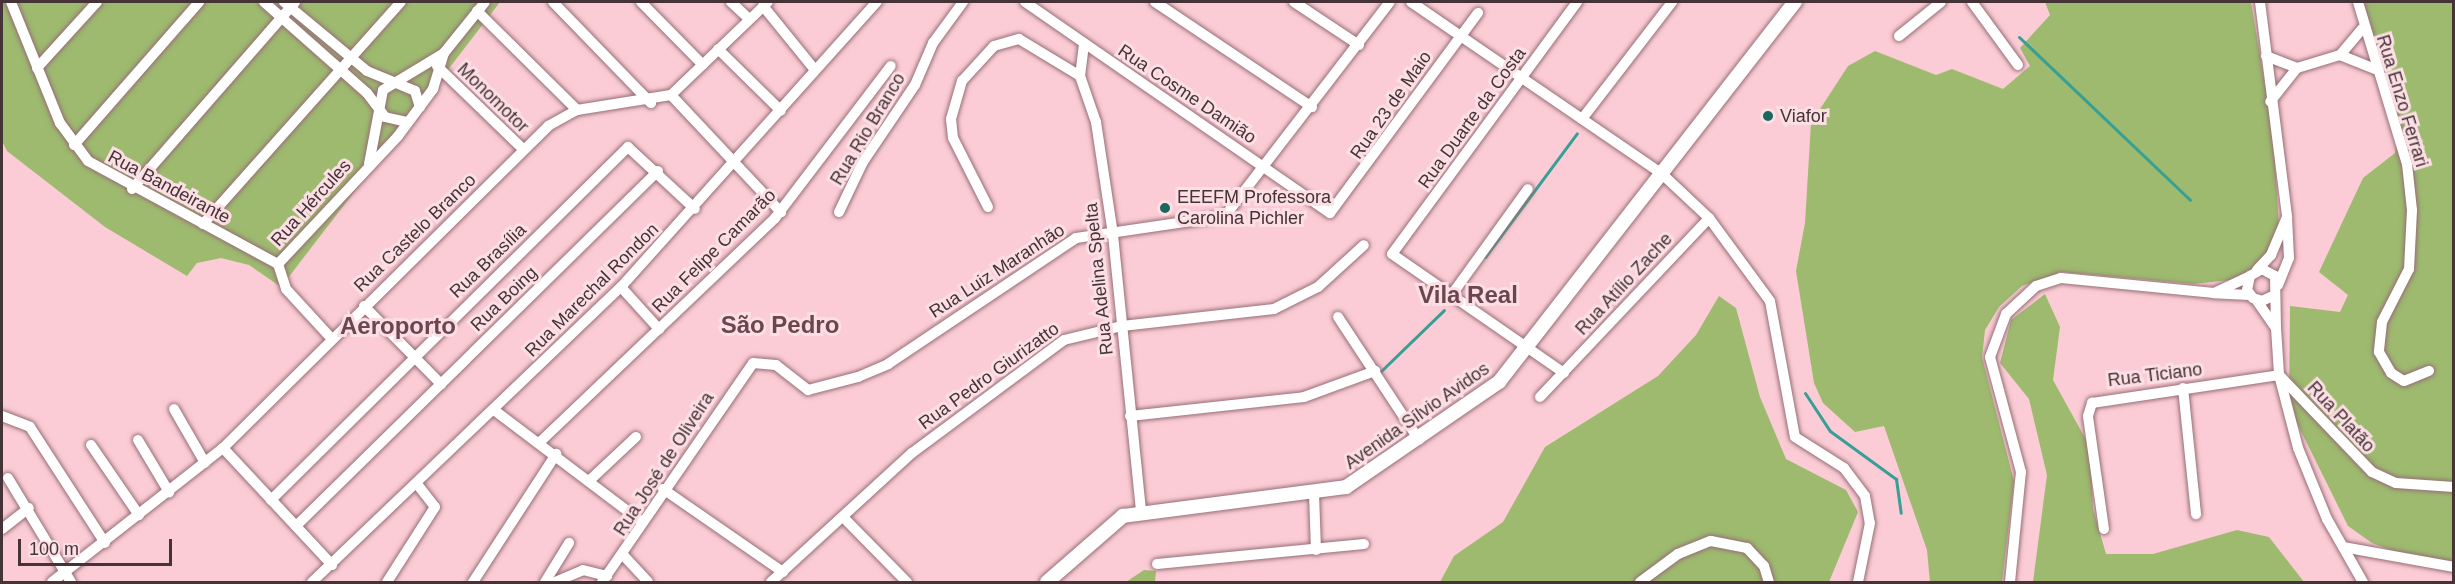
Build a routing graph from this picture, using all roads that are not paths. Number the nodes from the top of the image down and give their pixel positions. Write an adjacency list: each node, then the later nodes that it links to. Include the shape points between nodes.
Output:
1 (11, 2): 43 (street, Rua Bandeirante)
2 (97, 2): 43 (street)
3 (200, 2): 62 (street)
4 (264, 2): 27 (street)
5 (400, 2): 38 (street)
6 (553, 2): 54 (street)
7 (641, 2): 40 (street)
8 (731, 2): 28 (street)
9 (877, 2): 48 (street, Rua Marechal Rondon)
10 (963, 2): 74 (street, Rua Rio Branco, via 933,43 915,85 863,162)
11 (1025, 2): 32 (street, Rua Cosme Damião)
12 (1155, 2): 57 (street)
13 (1294, 2): 33 (street)
14 (1390, 2): 33 (street, Rua Luiz Maranhão)
15 (1411, 2): 30 (street)
16 (1577, 2): 50 (street, Rua Duarte da Costa)
17 (1672, 2): 60 (street)
18 (1795, 2): 68 (main road, Avenida Sílvio Avidos)
19 (1941, 2): 31 (street)
20 (1971, 2): 41 (street)
21 (2260, 2): 37 (street)
22 (2358, 2): 29 (street, Rua Enzo Ferrari)
23 (289, 3): 27 (street); 38 (street)
24 (766, 4): 28 (street); 48 (street)
25 (481, 6): 35 (street, Rua Hércules); 58 (street)
26 (1478, 13): 30 (street, Rua 23 de Maio)
27 (281, 17): 45 (street); 69 (street)
28 (749, 19): 34 (street)
29 (2362, 29): 36 (street); 46 (street, Rua Enzo Ferrari)
30 (1460, 36): 50 (street); 75 (street, Rua 23 de Maio)
31 (1899, 36)
32 (1084, 44): 49 (street, Rua Adelina Spelta); 66 (street, Rua Cosme Damião)
33 (1359, 45): 57 (street, Rua Luiz Maranhão)
34 (718, 49): 40 (street); 59 (street)
35 (444, 53): 39 (street, Rua Hércules); 47 (street, Rua Hércules)
36 (2340, 55): 44 (street); 46 (street)
37 (2266, 56): 44 (street); 53 (street)
38 (350, 58): 45 (street); 51 (street)
39 (432, 61): 47 (street, Monomotor); 51 (street, Rua Hércules)
40 (703, 64): 52 (street)
41 (2018, 65)
42 (891, 66): 73 (street, Rua Felipe Camarão)
43 (38, 68): 62 (street, Rua Bandeirante)
44 (2297, 68): 53 (street)
45 (340, 69): 55 (street); 78 (street)
46 (2375, 69): 98 (street, Rua Enzo Ferrari, via 2407,164 2413,230 2409,269 2382,322 2379,352 2391,373 2404,381)
47 (441, 70): 56 (street, Rua Hércules); 63 (street, Monomotor)
48 (815, 70): 59 (street, Rua Marechal Rondon)
49 (1080, 76): 71 (street, via 1019,39 994,46 962,81 951,119 953,138); 79 (street, Rua Adelina Spelta, via 1096,122)
50 (1521, 79): 60 (street); 86 (street, Rua Duarte da Costa, via 1392,254)
51 (393, 82): 55 (street, Rua Hércules, via 382,90); 56 (street, via 415,91)
52 (671, 95): 54 (street); 65 (street)
53 (2270, 102): 76 (street)
54 (651, 103): 58 (street)
55 (379, 106): 61 (street, via 392,121); 64 (street, Rua Hércules)
56 (420, 107): 61 (street, Rua Hércules)
57 (1312, 107): 66 (street, Rua Luiz Maranhão)
58 (577, 110): 63 (street, Rua Castelo Branco)
59 (781, 111): 65 (street, Rua Marechal Rondon)
60 (1582, 119): 68 (street)
61 (407, 122): 64 (street, Rua Hércules)
62 (74, 145): 69 (street, Rua Bandeirante, via 100,171)
63 (523, 149): 88 (street, Rua Castelo Branco)
64 (369, 164): 81 (street, Rua Hércules)
65 (734, 166): 72 (street, Rua Marechal Rondon); 73 (street)
66 (1266, 168): 75 (street, Rua Cosme Damião); 79 (street, Rua Luiz Maranhão, via 1221,218)
67 (658, 171): 72 (street); 95 (street, Rua Brasília, via 628,147); 101 (street, Rua Boing)
68 (1661, 173): 77 (street); 94 (main road, Avenida Sílvio Avidos)
69 (132, 189): 78 (street, Rua Bandeirante)
70 (1528, 189): 86 (street)
71 (988, 207)
72 (695, 209): 83 (street, Rua Marechal Rondon)
73 (781, 212): 91 (street, Rua Felipe Camarão)
74 (839, 212)
75 (1330, 213)
76 (2287, 217): 82 (street, via 2271,255); 84 (street, via 2289,258)
77 (1709, 218): 99 (street, Rua Atílio Zache); 156 (street, via 1770,301 1796,437 1844,468 1865,496 1870,523)
78 (203, 224): 81 (street, Rua Bandeirante)
79 (1113, 235): 90 (street, Rua Adelina Spelta); 96 (street, Rua Luiz Maranhão, via 1068,242 888,364 808,390 776,365)
80 (1364, 245): 90 (street, Rua Pedro Giurizatto, via 1318,287 1274,309)
81 (278, 264): 93 (street, via 286,289)
82 (2254, 273): 84 (street, via 2272,272); 85 (street); 87 (street)
83 (621, 287): 91 (street); 105 (street, Rua Marechal Rondon)
84 (2277, 290): 87 (street); 92 (street)
85 (2214, 293): 87 (street); 157 (street, via 2061,278 2037,286 2006,314 1990,357 2020,472)
86 (1450, 297): 94 (street)
87 (2253, 298): 92 (street)
88 (364, 306): 93 (street, Rua Castelo Branco); 95 (street)
89 (1338, 317): 97 (street)
90 (1122, 326): 107 (street, Rua Adelina Spelta); 128 (street, Rua Pedro Giurizatto, via 1072,336 1029,363 912,453)
91 (659, 328): 111 (street, Rua Felipe Camarão)
92 (2276, 328): 100 (street)
93 (331, 338): 113 (street, Rua Castelo Branco)
94 (1529, 349): 99 (street); 110 (main road, Avenida Sílvio Avidos, via 1499,382)
95 (414, 356): 101 (street); 123 (street, Rua Brasília)
96 (753, 363): 120 (street, Rua José de Oliveira)
97 (1375, 371): 107 (street, via 1304,397); 110 (street)
98 (2429, 371)
99 (1564, 374): 103 (street, Rua Atílio Zache)
100 (2279, 375): 102 (street, Rua Ticiano); 119 (street, Rua Platão, via 2372,472 2396,483); 136 (street, via 2298,448)
101 (441, 384): 130 (street, Rua Boing)
102 (2183, 388): 126 (street); 132 (street, Rua Ticiano, via 2102,399 2090,405)
103 (1540, 397)
104 (174, 409): 115 (street)
105 (494, 410): 111 (street); 118 (street, Rua Marechal Rondon)
106 (2, 416): 133 (street, via 30,427)
107 (1130, 416): 125 (street, Rua Adelina Spelta)
108 (636, 437): 117 (street)
109 (138, 440): 121 (street)
110 (1419, 440): 122 (main road, Avenida Sílvio Avidos, via 1355,482)
111 (540, 442): 114 (street)
112 (91, 445): 127 (street)
113 (223, 448): 115 (street, Rua Castelo Branco); 123 (street)
114 (556, 454): 117 (street); 148 (street)
115 (205, 463): 121 (street, Rua Castelo Branco)
116 (8, 478): 124 (street)
117 (590, 480): 129 (street)
118 (417, 484): 140 (street, Rua Marechal Rondon); 147 (street, via 435,507)
119 (2454, 487)
120 (663, 489): 129 (street, Rua José de Oliveira); 144 (street)
121 (169, 492): 127 (street, Rua Castelo Branco)
122 (1314, 493): 125 (main road, Avenida Sílvio Avidos); 137 (street)
123 (271, 500): 130 (street)
124 (29, 508): 131 (street); 142 (street)
125 (1141, 513): 153 (main road, Avenida Sílvio Avidos, via 1111,524)
126 (2196, 514)
127 (139, 515): 133 (street, Rua Castelo Branco)
128 (843, 518): 144 (street, Rua Pedro Giurizatto); 152 (street)
129 (642, 522): 138 (street, Rua José de Oliveira)
130 (296, 526): 140 (street)
131 (2, 529)
132 (2104, 529)
133 (105, 543): 142 (street, Rua Castelo Branco)
134 (569, 543): 149 (street)
135 (1364, 544): 137 (street)
136 (2343, 547): 141 (street); 158 (street)
137 (1316, 550): 139 (street)
138 (624, 556): 143 (street, Rua José de Oliveira); 151 (street)
139 (1157, 564)
140 (332, 565): 146 (street, Rua Marechal Rondon)
141 (2454, 567)
142 (68, 578): 145 (street, Rua Castelo Branco)
143 (604, 579): 150 (street, via 583,570)
144 (777, 579)
145 (52, 582)
146 (312, 582)
147 (387, 582)
148 (473, 582)
149 (544, 582)
150 (555, 582)
151 (648, 582)
152 (907, 582)
153 (1047, 582)
154 (1640, 582): 155 (street, via 1678,554 1711,541 1747,548 1764,567)
155 (1769, 582)
156 (1858, 582)
157 (2010, 582)
158 (2363, 582)

